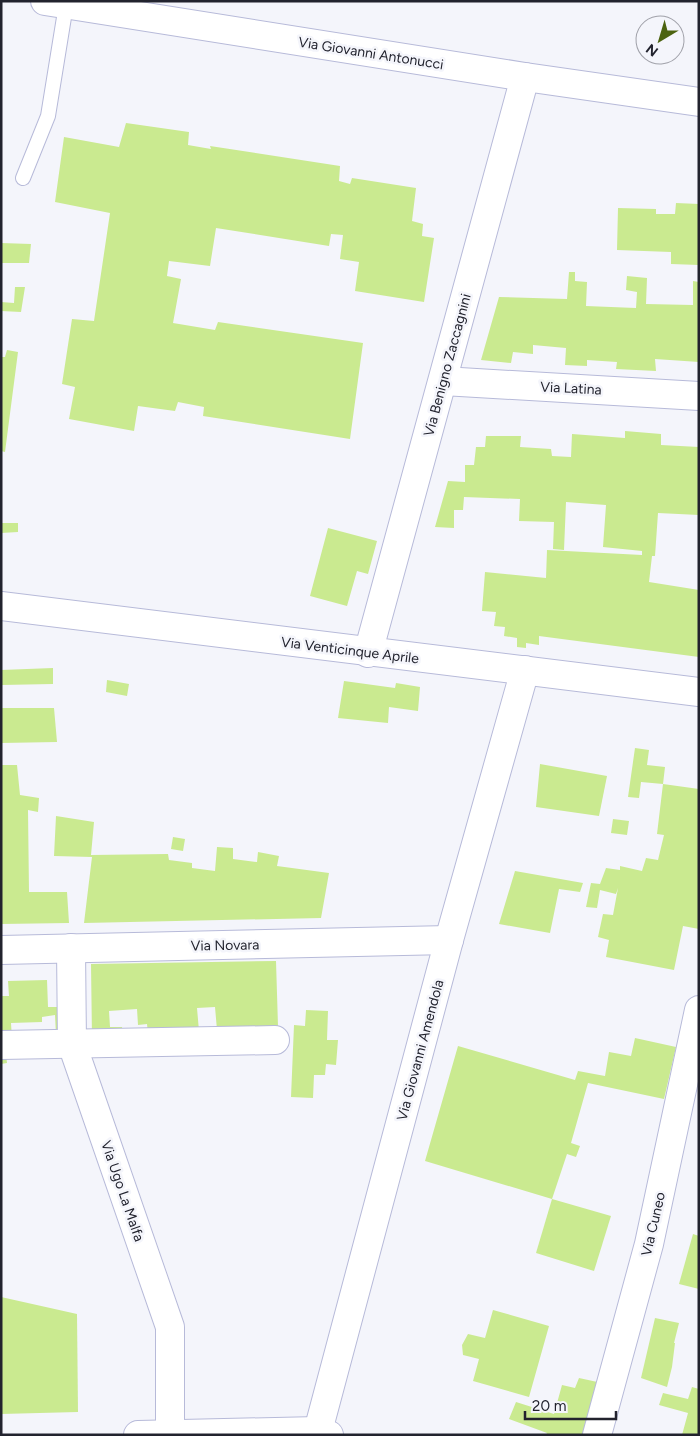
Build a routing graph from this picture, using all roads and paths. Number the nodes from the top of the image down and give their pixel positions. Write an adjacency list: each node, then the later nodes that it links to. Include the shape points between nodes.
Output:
1 (55, 3): 2 (street, Via Giovanni Antonucci); 4 (lane, via 48,116)
2 (526, 77): 3 (street, Via Giovanni Antonucci); 5 (street, Via Benigno Zaccagnini)
3 (699, 102)
4 (23, 178)
5 (443, 381): 6 (street, Via Latina); 8 (street, Via Benigno Zaccagnini)
6 (699, 396)
7 (1, 606): 8 (street, Via Venticinque Aprile)
8 (368, 653): 9 (street, Via Venticinque Aprile)
9 (525, 670): 10 (street, Via Venticinque Aprile); 11 (street, Via Giovanni Amendola)
10 (699, 692)
11 (449, 940): 12 (street, Via Novara); 18 (street, Via Giovanni Amendola)
12 (71, 948): 13 (street, Via Novara); 16 (street, Via Ugo La Malfa)
13 (1, 950)
14 (699, 1010): 21 (street, Via Cuneo, via 649,1244)
15 (275, 1040): 16 (street)
16 (72, 1044): 17 (street); 19 (street, Via Ugo La Malfa, via 170,1327)
17 (1, 1045)
18 (323, 1433): 19 (street)
19 (170, 1434): 20 (street)
20 (138, 1435)
21 (598, 1435)

